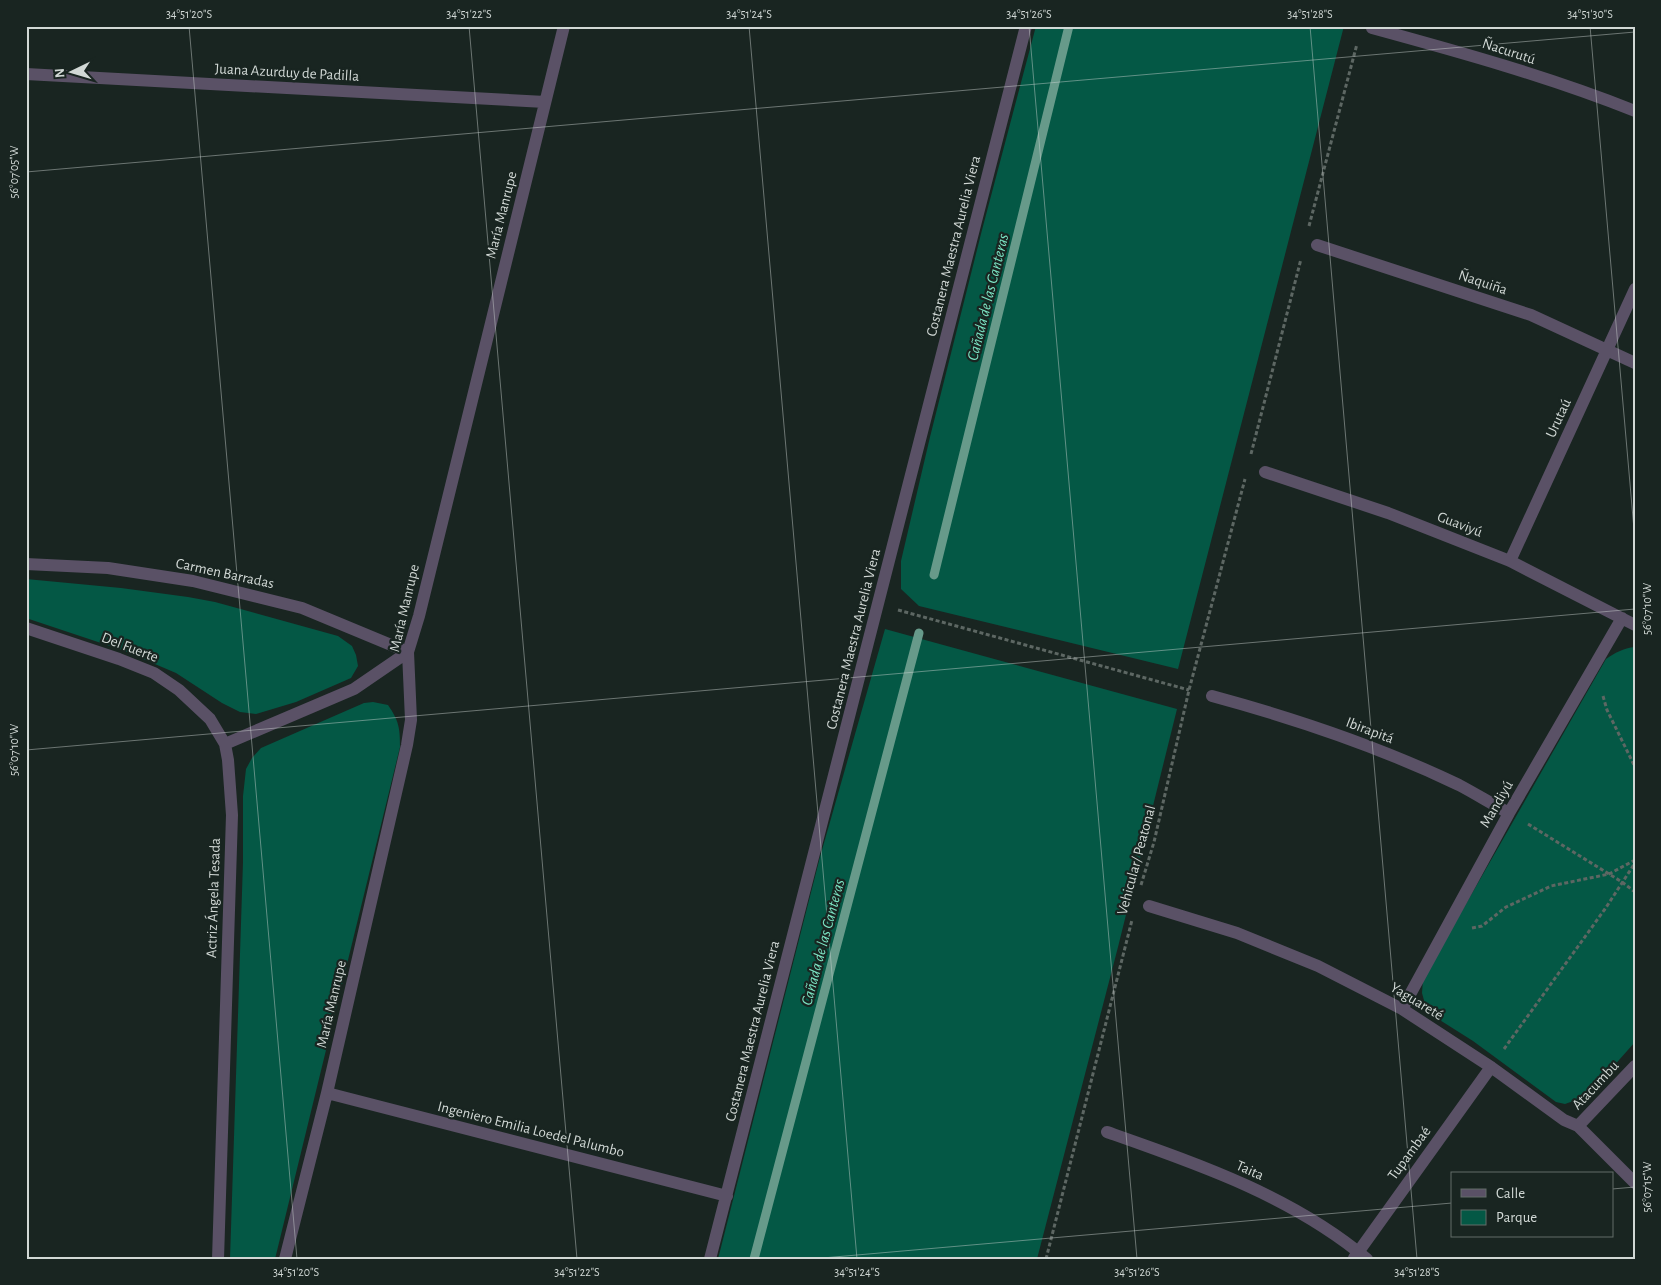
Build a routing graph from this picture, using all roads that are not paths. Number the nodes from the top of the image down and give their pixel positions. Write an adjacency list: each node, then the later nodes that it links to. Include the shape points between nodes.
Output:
1 (564, 26): 5 (street, María Manrupe)
2 (1026, 26): 29 (street, Costanera Maestra Aurelia Viera)
3 (1372, 28): 6 (street, Ñacurutú, via 1460,52)
4 (26, 74): 5 (street, Juana Azurduy de Padilla)
5 (545, 102): 17 (street, María Manrupe)
6 (1635, 111)
7 (1317, 245): 9 (street, Ñaquiña, via 1531,315)
8 (1635, 289): 9 (street, Urutaú)
9 (1607, 349): 10 (street, Ñaquiña); 12 (street, Urutaú)
10 (1635, 363)
11 (1265, 472): 12 (street, Guaviyú, via 1388,513)
12 (1510, 561): 14 (street, Guaviyú)
13 (26, 564): 17 (street, Carmen Barradas, via 108,568 202,584 302,608)
14 (1622, 618): 15 (street, Guaviyú); 20 (street, Mandiyú)
15 (1635, 625)
16 (26, 628): 19 (street, Del Fuerte, via 154,672 210,719)
17 (408, 652): 19 (street, via 354,689); 25 (street, María Manrupe, via 411,720 407,745)
18 (1212, 696): 20 (street, Ibirapitá, via 1341,735 1460,786)
19 (225, 744): 31 (street, Actriz Ángela Tesada, via 232,814)
20 (1509, 813): 22 (street, Mandiyú)
21 (1148, 906): 22 (street, Yaguareté, via 1237,933 1318,966)
22 (1402, 1009): 24 (street, Yaguareté)
23 (1635, 1066): 26 (street, Atacumbu)
24 (1491, 1067): 26 (street, Yaguareté, via 1564,1120); 30 (street, Tupambaé)
25 (327, 1094): 29 (street, Ingeniero Emilia Loedel Palumbo); 32 (street, María Manrupe)
26 (1578, 1126): 28 (street, Yaguareté)
27 (1107, 1132): 30 (street, Taita, via 1198,1164 1255,1190 1330,1231)
28 (1635, 1183)
29 (727, 1196): 33 (street, Costanera Maestra Aurelia Viera)
30 (1360, 1256)
31 (218, 1259)
32 (285, 1259)
33 (710, 1259)

